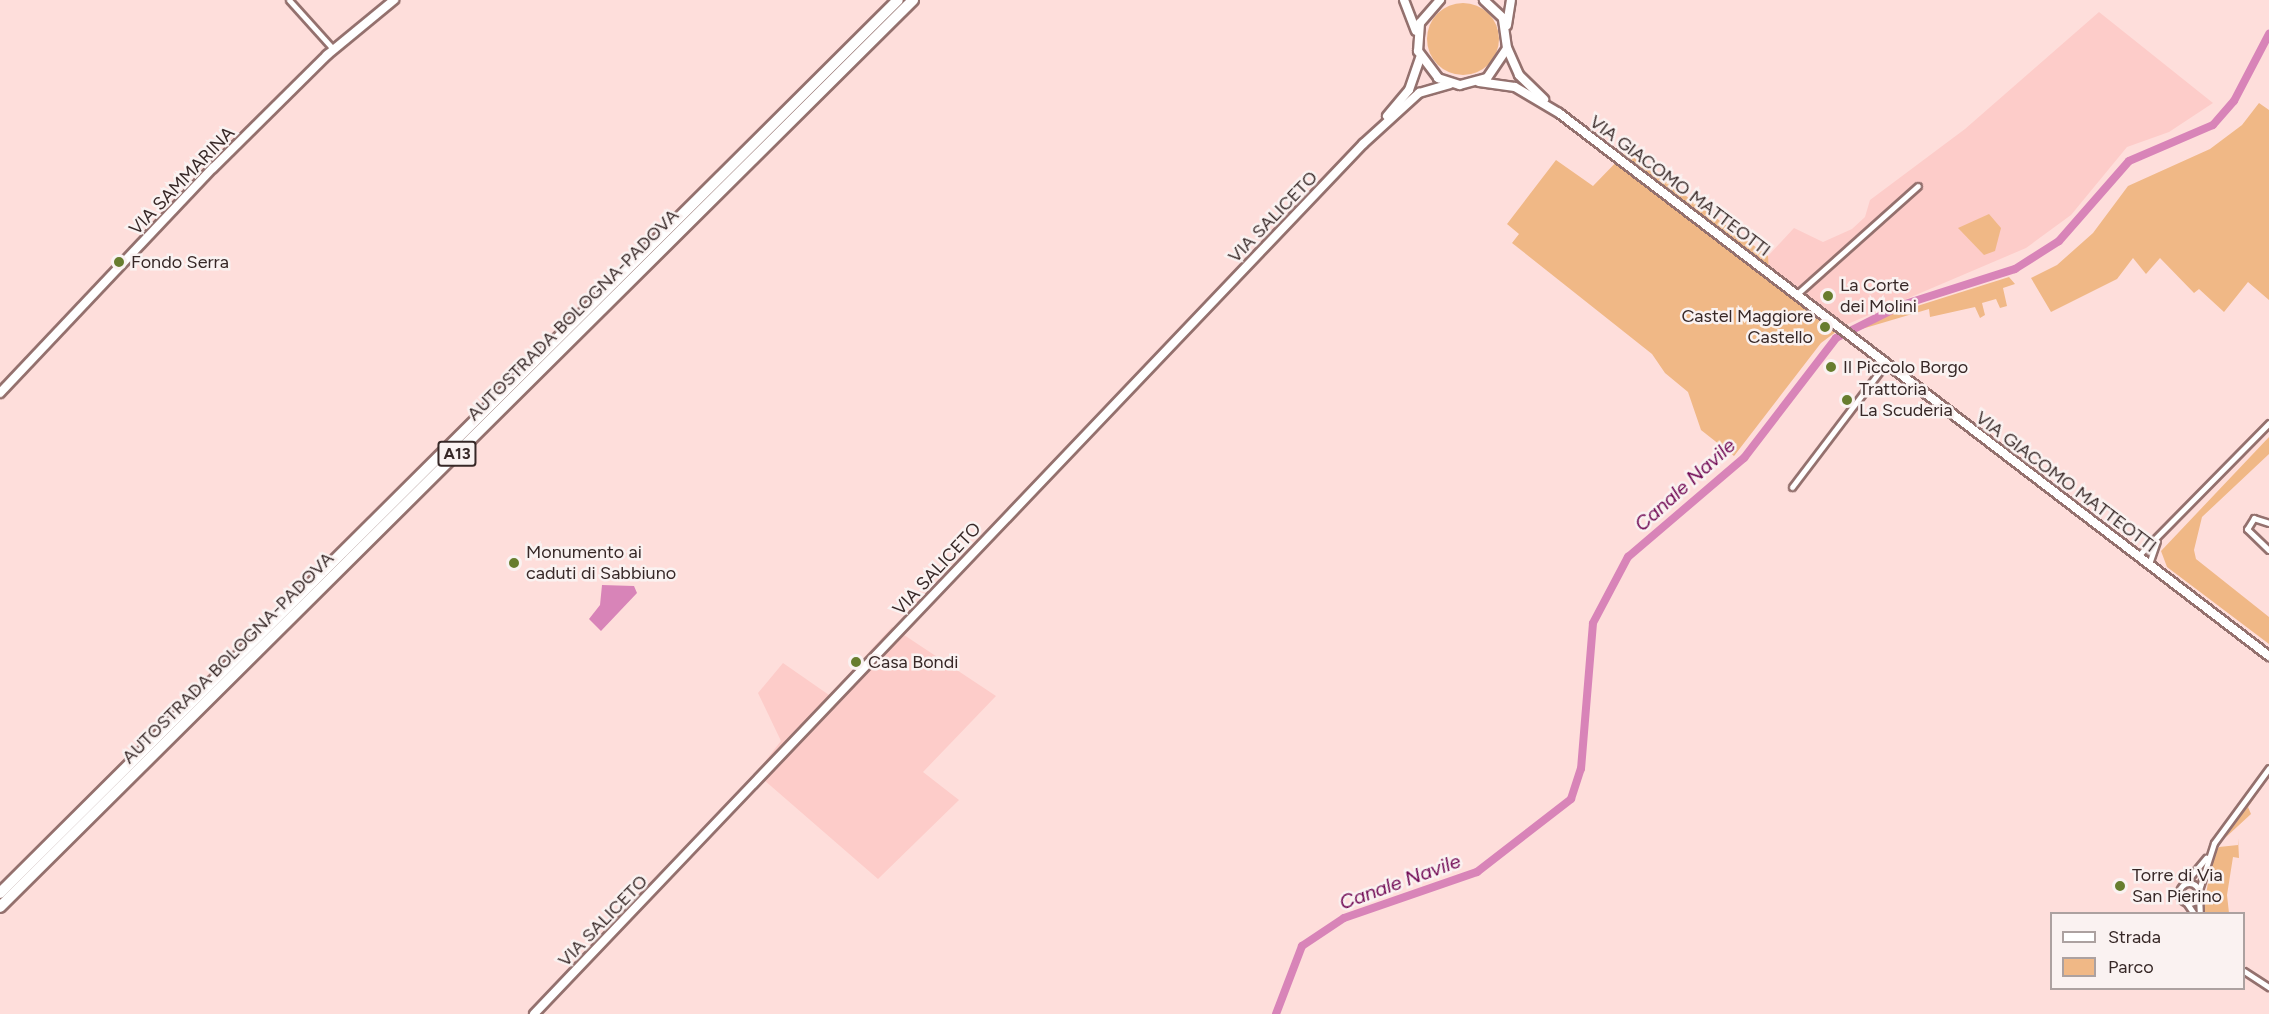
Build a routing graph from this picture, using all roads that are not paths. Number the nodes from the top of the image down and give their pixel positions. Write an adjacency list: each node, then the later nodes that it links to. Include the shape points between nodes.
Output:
1 (289, 0): 12 (street)
2 (394, 0): 12 (main road, VIA SAMMARINA)
3 (898, 0): 33 (highway, AUTOSTRADA BOLOGNA-PADOVA / A13)
4 (913, 0): 36 (highway, AUTOSTRADA BOLOGNA-PADOVA / A13)
5 (1404, 0): 10 (main road)
6 (1440, 0): 10 (main road, via 1426,12)
7 (1485, 0): 9 (main road)
8 (1511, 0): 9 (main road)
9 (1507, 30): 11 (main road)
10 (1417, 36): 13 (main road, VIA SALICETO)
11 (1507, 48): 14 (main road, via 1500,65); 16 (main road, VIA GIACOMO MATTEOTTI, via 1519,75)
12 (333, 50): 21 (main road, VIA SAMMARINA)
13 (1420, 58): 15 (main road); 17 (main road, VIA SALICETO, via 1409,90)
14 (1479, 82): 15 (main road, VIA SALICETO); 16 (main road, VIA GIACOMO MATTEOTTI, via 1515,87)
15 (1450, 84): 17 (main road, VIA SALICETO, via 1419,93)
16 (1559, 113): 19 (main road, VIA GIACOMO MATTEOTTI)
17 (1363, 144): 41 (main road, VIA SALICETO)
18 (1918, 186): 19 (street)
19 (1797, 294): 20 (main road, VIA GIACOMO MATTEOTTI)
20 (1886, 363): 23 (street); 27 (main road, VIA GIACOMO MATTEOTTI)
21 (0, 393)
22 (2269, 423): 25 (street)
23 (1792, 487)
24 (2269, 524): 26 (street, via 2254,518 2247,529)
25 (2158, 540): 27 (street); 28 (street)
26 (2269, 550)
27 (2138, 556): 28 (main road, VIA GIACOMO MATTEOTTI)
28 (2149, 564): 29 (main road, VIA GIACOMO MATTEOTTI)
29 (2269, 656)
30 (2269, 768): 31 (street)
31 (2208, 854): 32 (street); 34 (street)
32 (2184, 884): 34 (street); 35 (street, via 2179,892)
33 (0, 893)
34 (2199, 893): 35 (street); 38 (street)
35 (2186, 902): 37 (street)
36 (0, 907)
37 (2193, 912)
38 (2200, 912)
39 (2245, 972): 40 (street)
40 (2269, 987)
41 (534, 1014)

